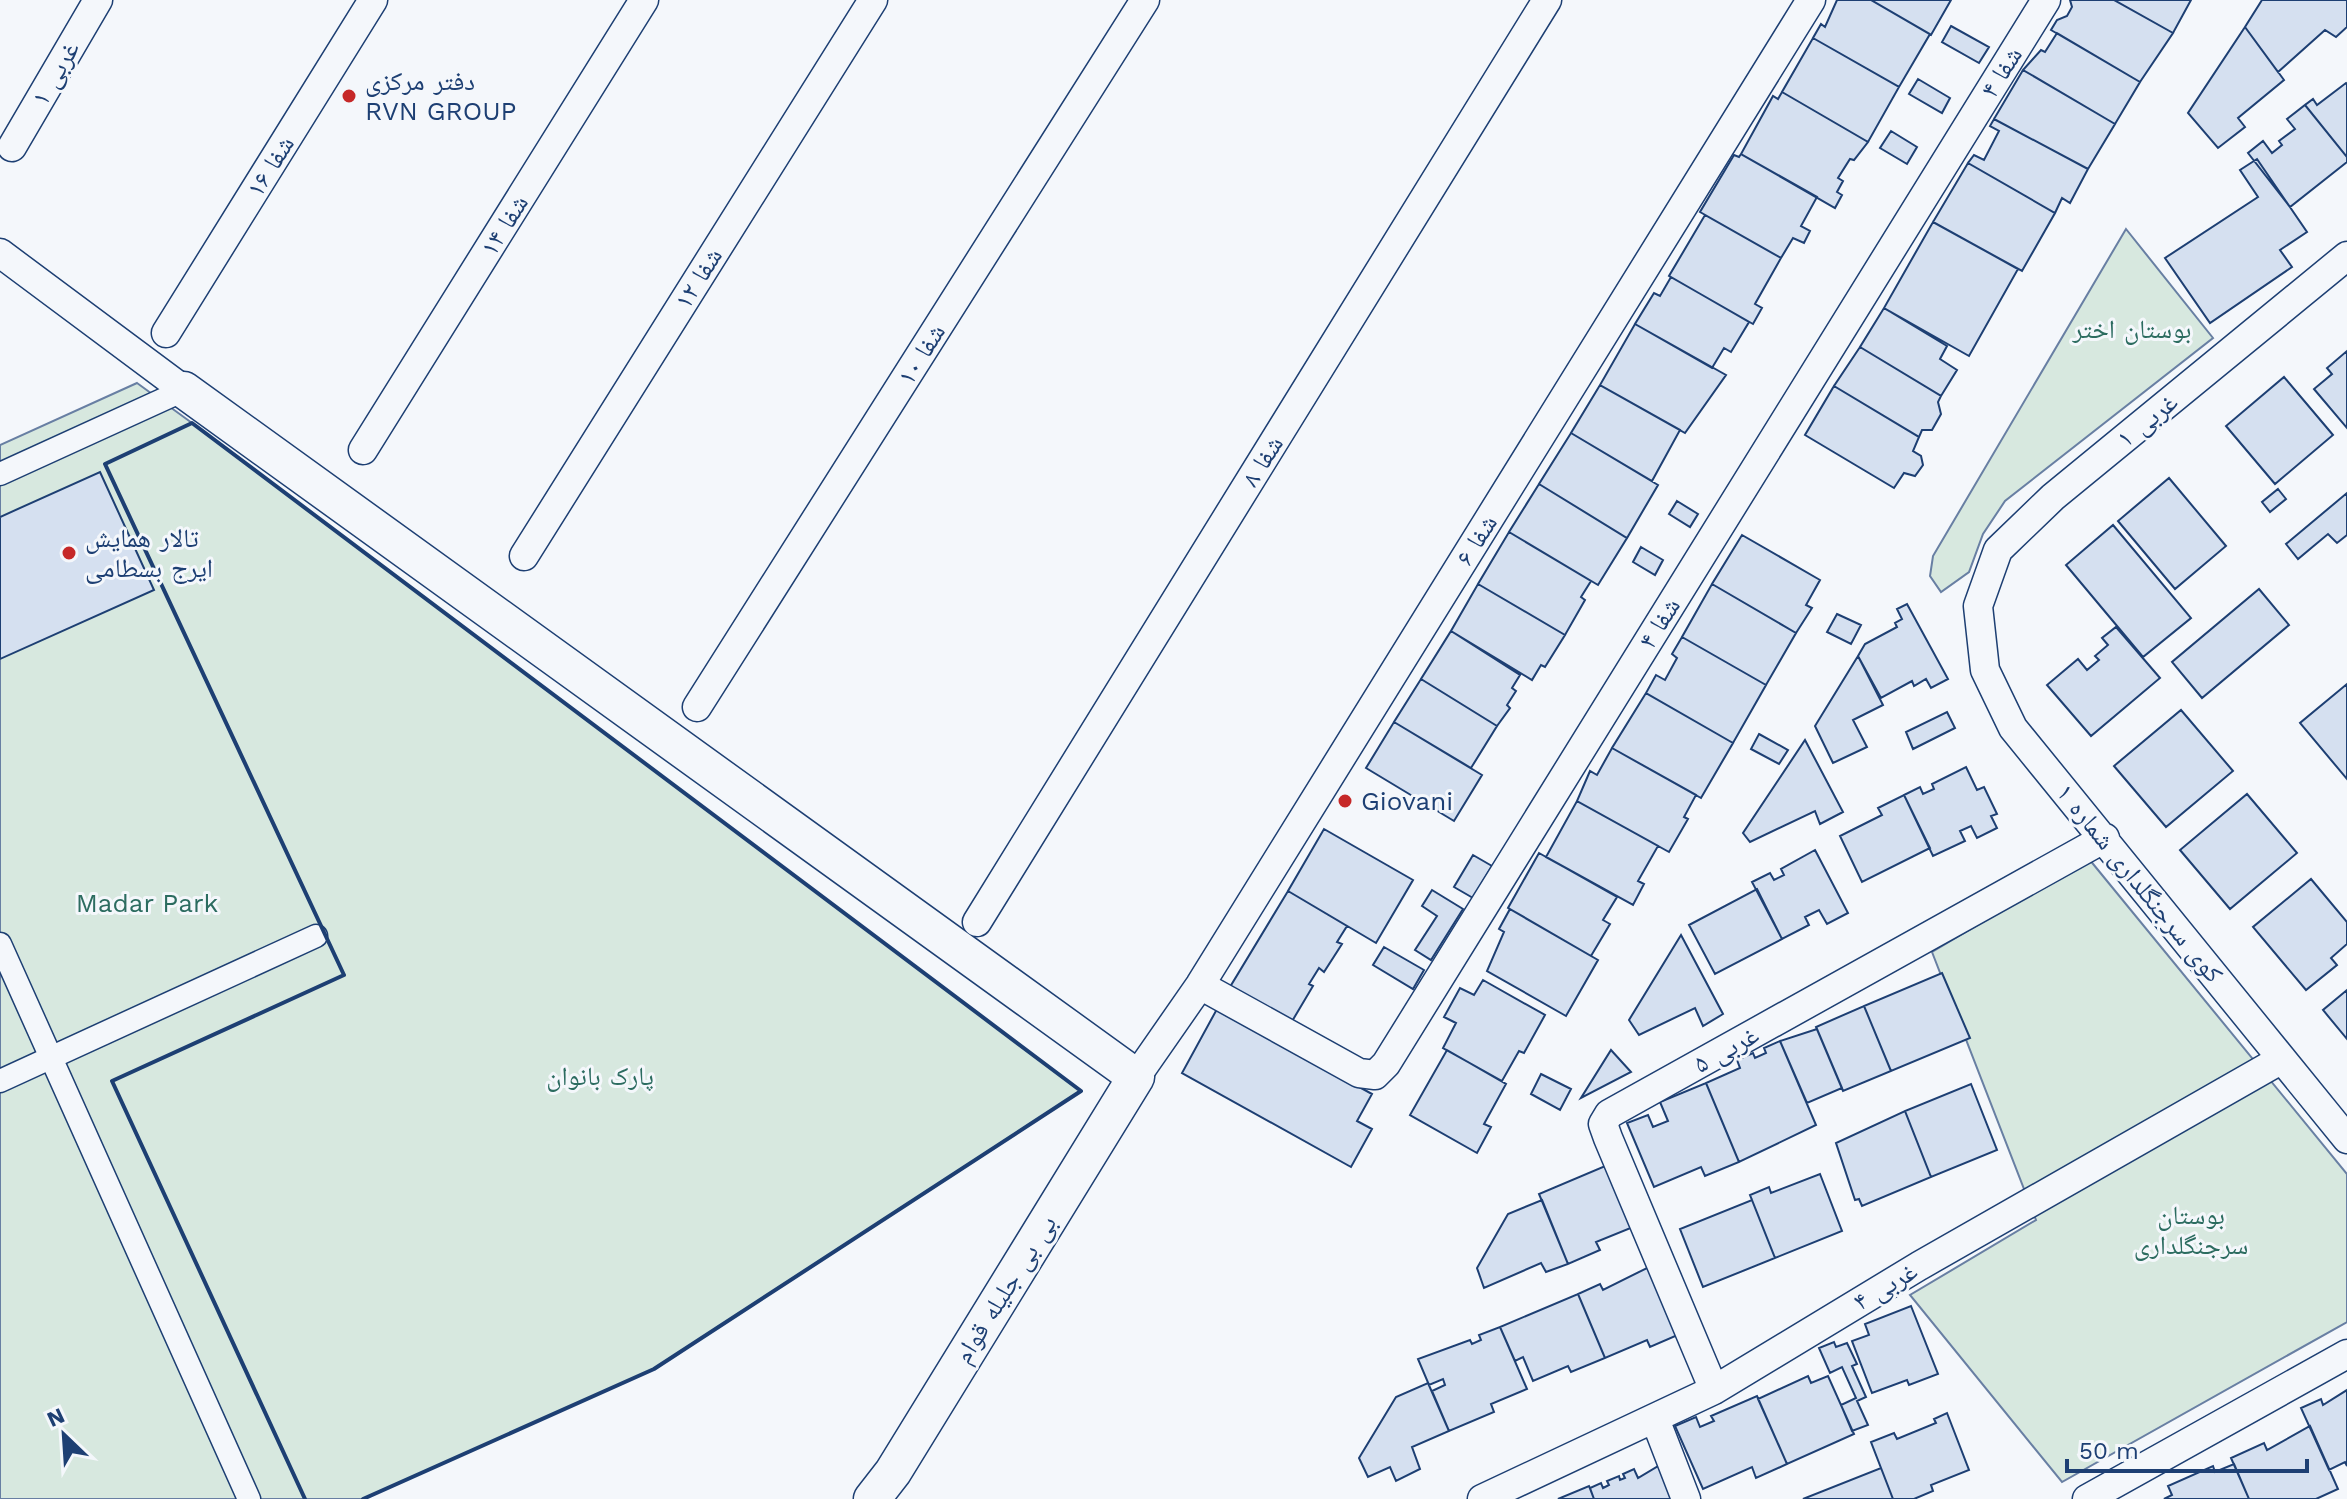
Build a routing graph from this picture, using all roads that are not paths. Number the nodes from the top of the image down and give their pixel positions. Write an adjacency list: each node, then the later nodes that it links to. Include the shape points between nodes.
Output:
1 (98, 0): 9 (street, ۱ غربی)
2 (373, 0): 12 (street, شفا ۱۶)
3 (644, 0): 14 (street, شفا ۱۴)
4 (873, 0): 16 (street, شفا ۱۲)
5 (1145, 0): 18 (street, شفا ۱۰)
6 (1547, 0): 20 (street, شفا ۸)
7 (1811, 0): 23 (street, شفا ۶)
8 (2046, 0): 23 (street, شفا ۴, via 1386,1064 1375,1075 1359,1073)
9 (12, 147)
10 (0, 253): 13 (street)
11 (2347, 256): 17 (street, غربی ۱, via 2053,497 1998,550)
12 (166, 333)
13 (184, 390): 15 (street); 26 (street)
14 (363, 450)
15 (0, 474)
16 (524, 556)
17 (1978, 606): 19 (street, کوی سرجنگلداری شماره ۱, via 1985,670 2013,728)
18 (697, 707)
19 (2105, 838): 25 (street, کوی سرجنگلداری شماره ۱); 30 (street, غربی ۵, via 1609,1114 1603,1124 1608,1138)
20 (977, 922)
21 (316, 936): 24 (street)
22 (0, 944): 24 (street)
23 (1200, 985): 26 (street, شفا ۶)
24 (51, 1058): 27 (street); 32 (street)
25 (2282, 1059): 28 (street, کوی سرجنگلداری شماره ۱); 30 (street, غربی ۴)
26 (1136, 1077): 33 (street, بی بی جلیله قوام)
27 (0, 1081)
28 (2347, 1139)
29 (2347, 1354): 36 (street)
30 (1714, 1390): 31 (street, غربی ۴)
31 (1655, 1419): 34 (street, غربی ۴); 35 (street)
32 (249, 1499)
33 (872, 1499)
34 (1482, 1499)
35 (1686, 1499)
36 (2087, 1499)

